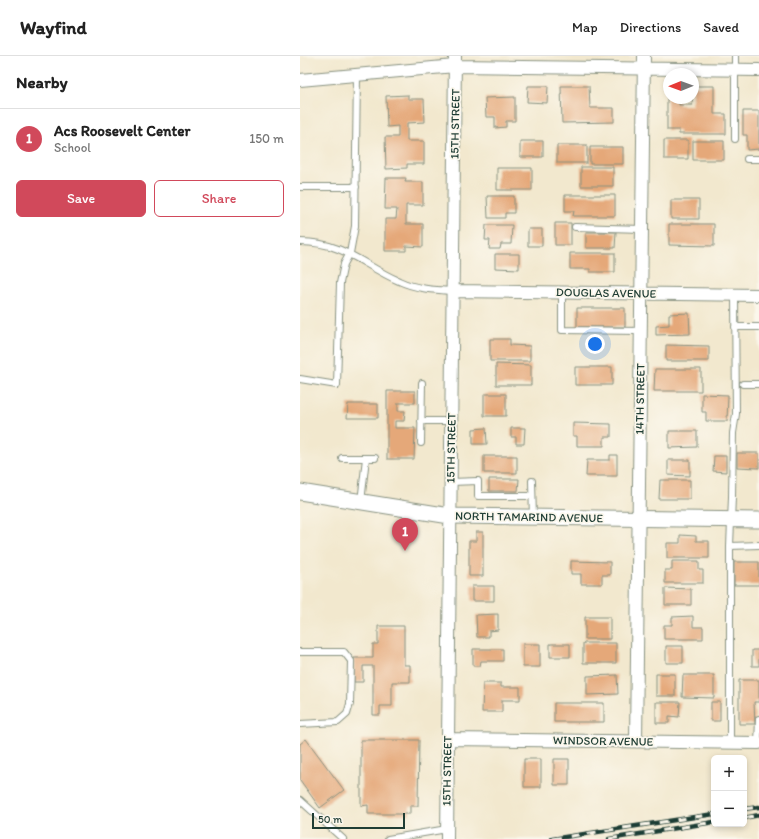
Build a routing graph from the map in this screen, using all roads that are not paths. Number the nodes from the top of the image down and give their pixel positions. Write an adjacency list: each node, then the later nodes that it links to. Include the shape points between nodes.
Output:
1 (644, 56): 4 (street, 14TH STREET)
2 (735, 56): 5 (lane)
3 (455, 61): 4 (street); 7 (street); 18 (street, 15TH STREET)
4 (644, 69): 5 (street); 15 (street, 14TH STREET)
5 (734, 70): 6 (street); 9 (lane)
6 (759, 70)
7 (357, 75): 8 (street); 13 (lane)
8 (300, 80)
9 (735, 139)
10 (747, 159): 11 (lane)
11 (759, 159)
12 (300, 187): 13 (lane)
13 (356, 187): 17 (lane, via 355,226)
14 (575, 228): 15 (lane)
15 (642, 229): 20 (street, 14TH STREET)
16 (300, 242): 17 (lane, via 325,244)
17 (350, 253): 18 (lane, via 409,286); 26 (lane, via 344,264 340,283 337,385)
18 (453, 291): 19 (street, DOUGLAS AVENUE); 31 (street, 15TH STREET)
19 (562, 293): 20 (street, DOUGLAS AVENUE); 25 (lane, via 562,330)
20 (641, 294): 21 (street, DOUGLAS AVENUE); 25 (street, 14TH STREET)
21 (734, 295): 22 (street, DOUGLAS AVENUE); 23 (lane)
22 (759, 295)
23 (735, 327): 24 (lane); 44 (lane, via 736,414 733,433)
24 (759, 327)
25 (641, 331): 43 (street, 14TH STREET)
26 (300, 379)
27 (422, 383): 30 (lane)
28 (743, 384): 29 (lane)
29 (759, 384)
30 (421, 421): 31 (lane); 32 (lane)
31 (451, 421): 37 (street, 15TH STREET)
32 (421, 443)
33 (342, 458): 34 (lane)
34 (366, 458): 35 (lane); 40 (lane)
35 (375, 458)
36 (532, 481): 39 (lane)
37 (451, 482): 39 (lane, via 478,482 478,496); 41 (street, 15TH STREET)
38 (300, 492): 40 (street, NORTH TAMARIND AVENUE)
39 (532, 496): 42 (lane)
40 (362, 502): 41 (street, NORTH TAMARIND AVENUE)
41 (450, 516): 42 (street, NORTH TAMARIND AVENUE); 51 (street, 15TH STREET)
42 (533, 518): 43 (street, NORTH TAMARIND AVENUE)
43 (639, 519): 44 (street, NORTH TAMARIND AVENUE); 52 (street, 14TH STREET)
44 (731, 520): 45 (street, NORTH TAMARIND AVENUE); 47 (lane)
45 (759, 520)
46 (759, 545): 47 (lane)
47 (730, 546): 53 (lane)
48 (300, 652): 50 (lane, via 344,652 351,661 350,704 347,714 338,722)
49 (759, 719): 54 (lane)
50 (300, 724)
51 (448, 739): 52 (street, WINDSOR AVENUE); 56 (street, 15TH STREET)
52 (636, 741): 53 (street, WINDSOR AVENUE)
53 (730, 742): 54 (street, WINDSOR AVENUE)
54 (758, 743)
55 (300, 800): 57 (lane)
56 (447, 834): 58 (lane)
57 (343, 839)
58 (388, 839)

